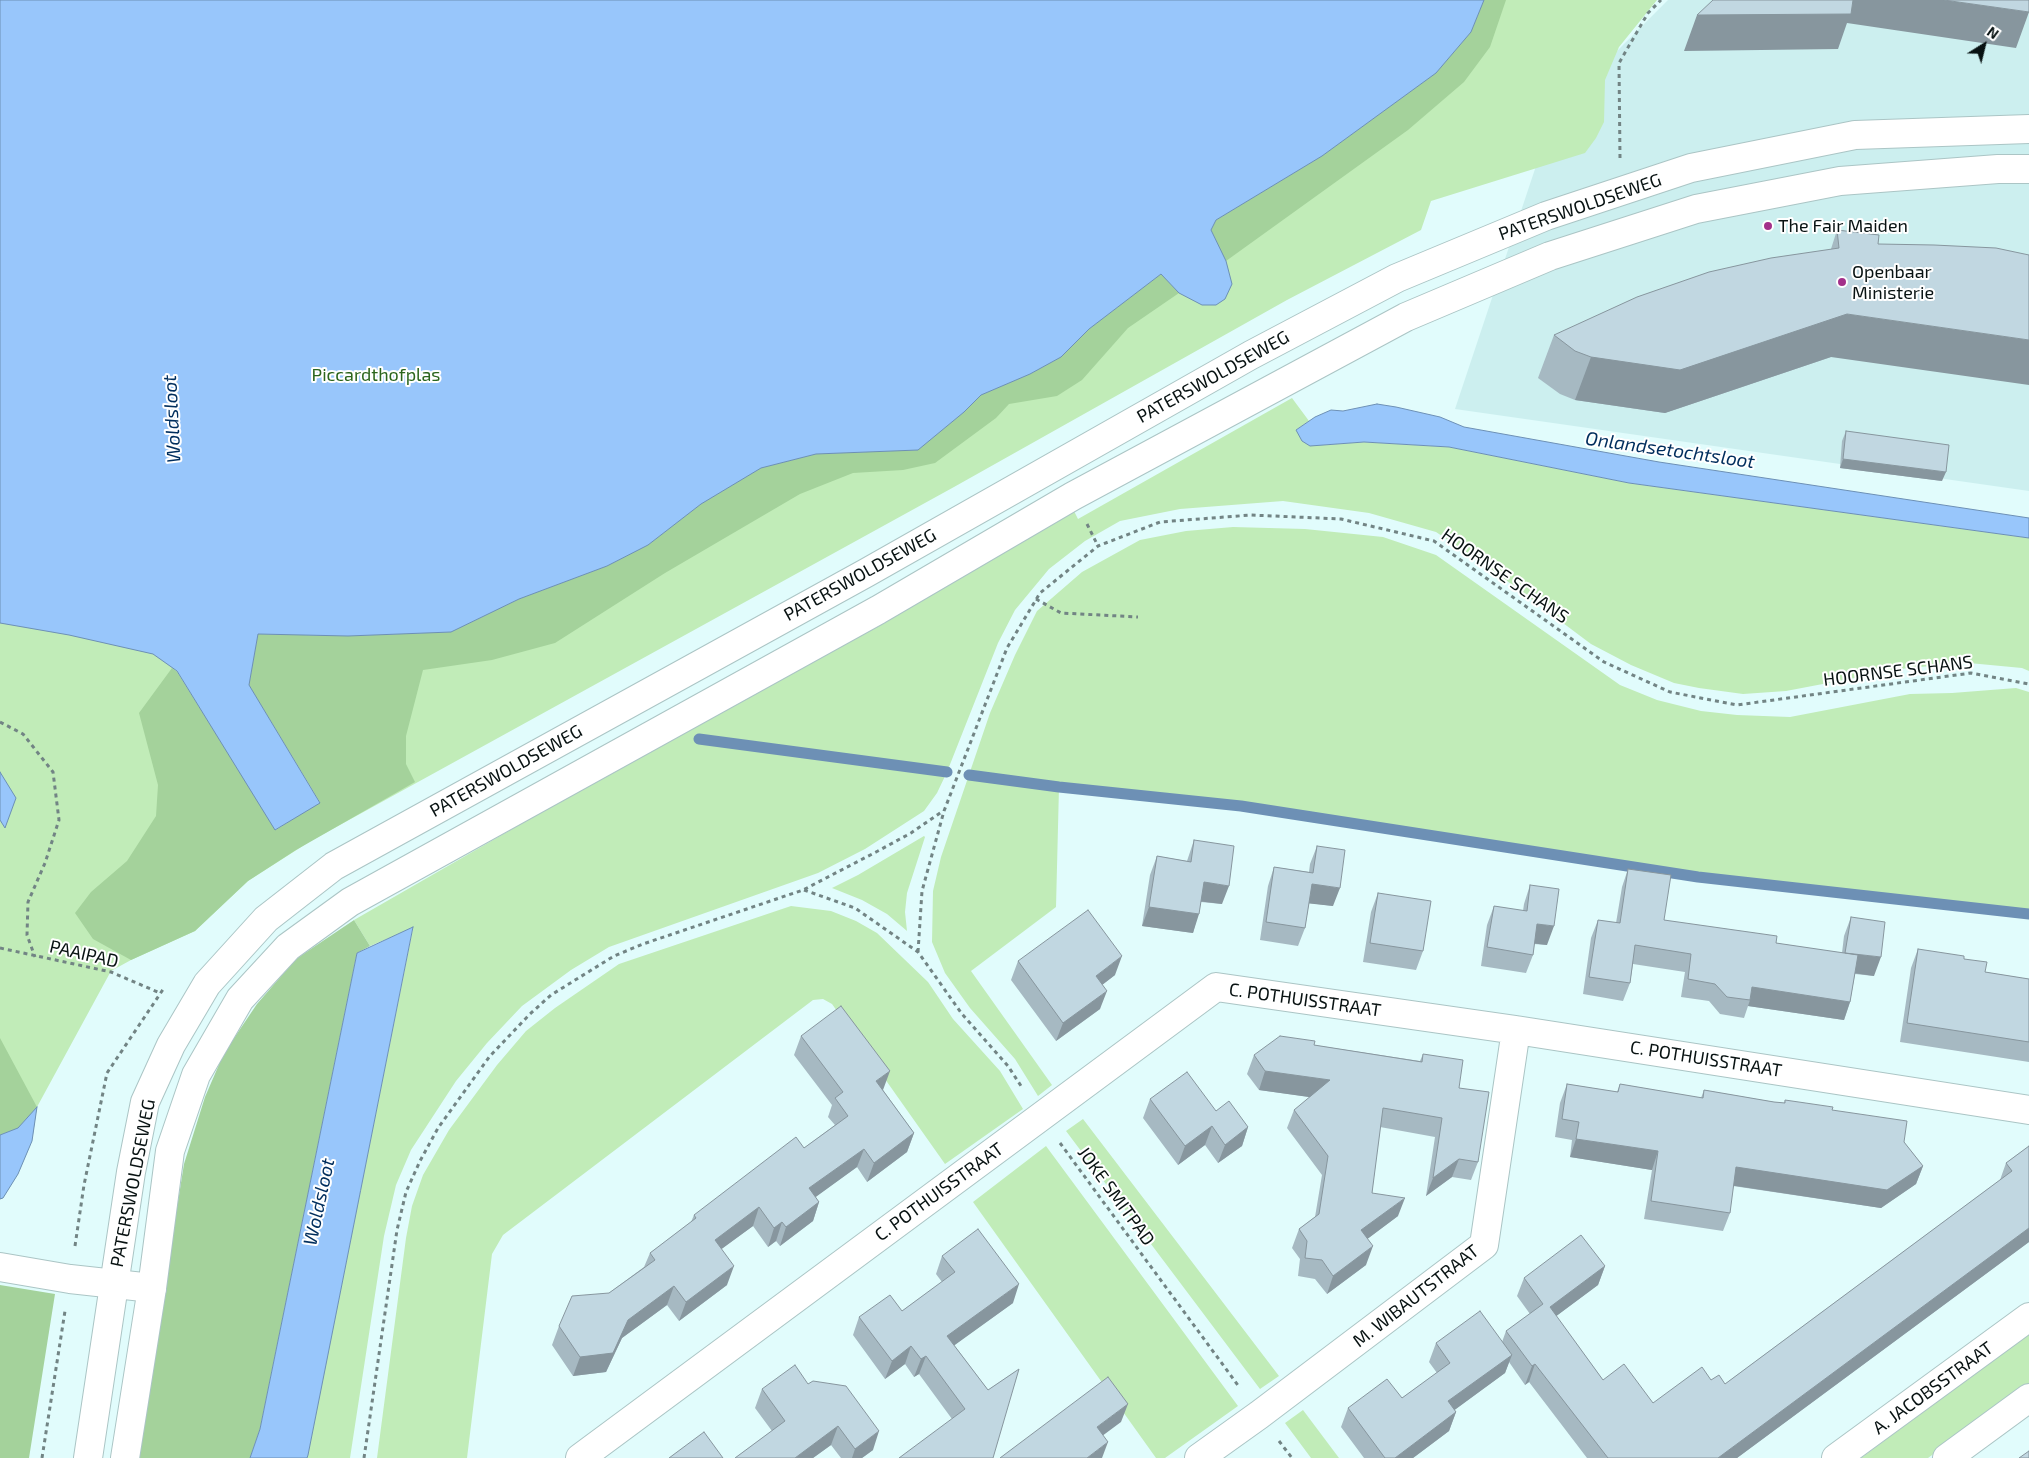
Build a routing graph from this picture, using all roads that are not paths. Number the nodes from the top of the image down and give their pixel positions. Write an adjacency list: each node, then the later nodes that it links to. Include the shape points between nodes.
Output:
1 (2029, 129): 6 (main road, PATERSWOLDSEWEG, via 1855,135 1691,168 1546,216 1397,278 1251,355 858,578 334,866 260,926 208,984 170,1045 145,1102)
2 (2029, 169): 7 (main road, PATERSWOLDSEWEG, via 1840,181 1696,209 1550,256 1406,317 1073,496 878,610 350,902 288,947 240,999 196,1075 170,1151)
3 (1516, 1030): 4 (main road, C. POTHUISSTRAAT); 12 (main road, C. POTHUISSTRAAT, via 1216,987); 13 (main road, M. WIBAUTSTRAAT, via 1484,1245)
4 (2029, 1110)
5 (0, 1267): 6 (main road)
6 (114, 1284): 7 (main road); 10 (main road, PATERSWOLDSEWEG)
7 (152, 1288): 11 (main road, PATERSWOLDSEWEG)
8 (2029, 1317): 14 (main road, A. JACOBSSTRAAT)
9 (2029, 1398): 15 (main road)
10 (88, 1458)
11 (125, 1458)
12 (580, 1458)
13 (1199, 1458)
14 (1836, 1458)
15 (1947, 1458)

